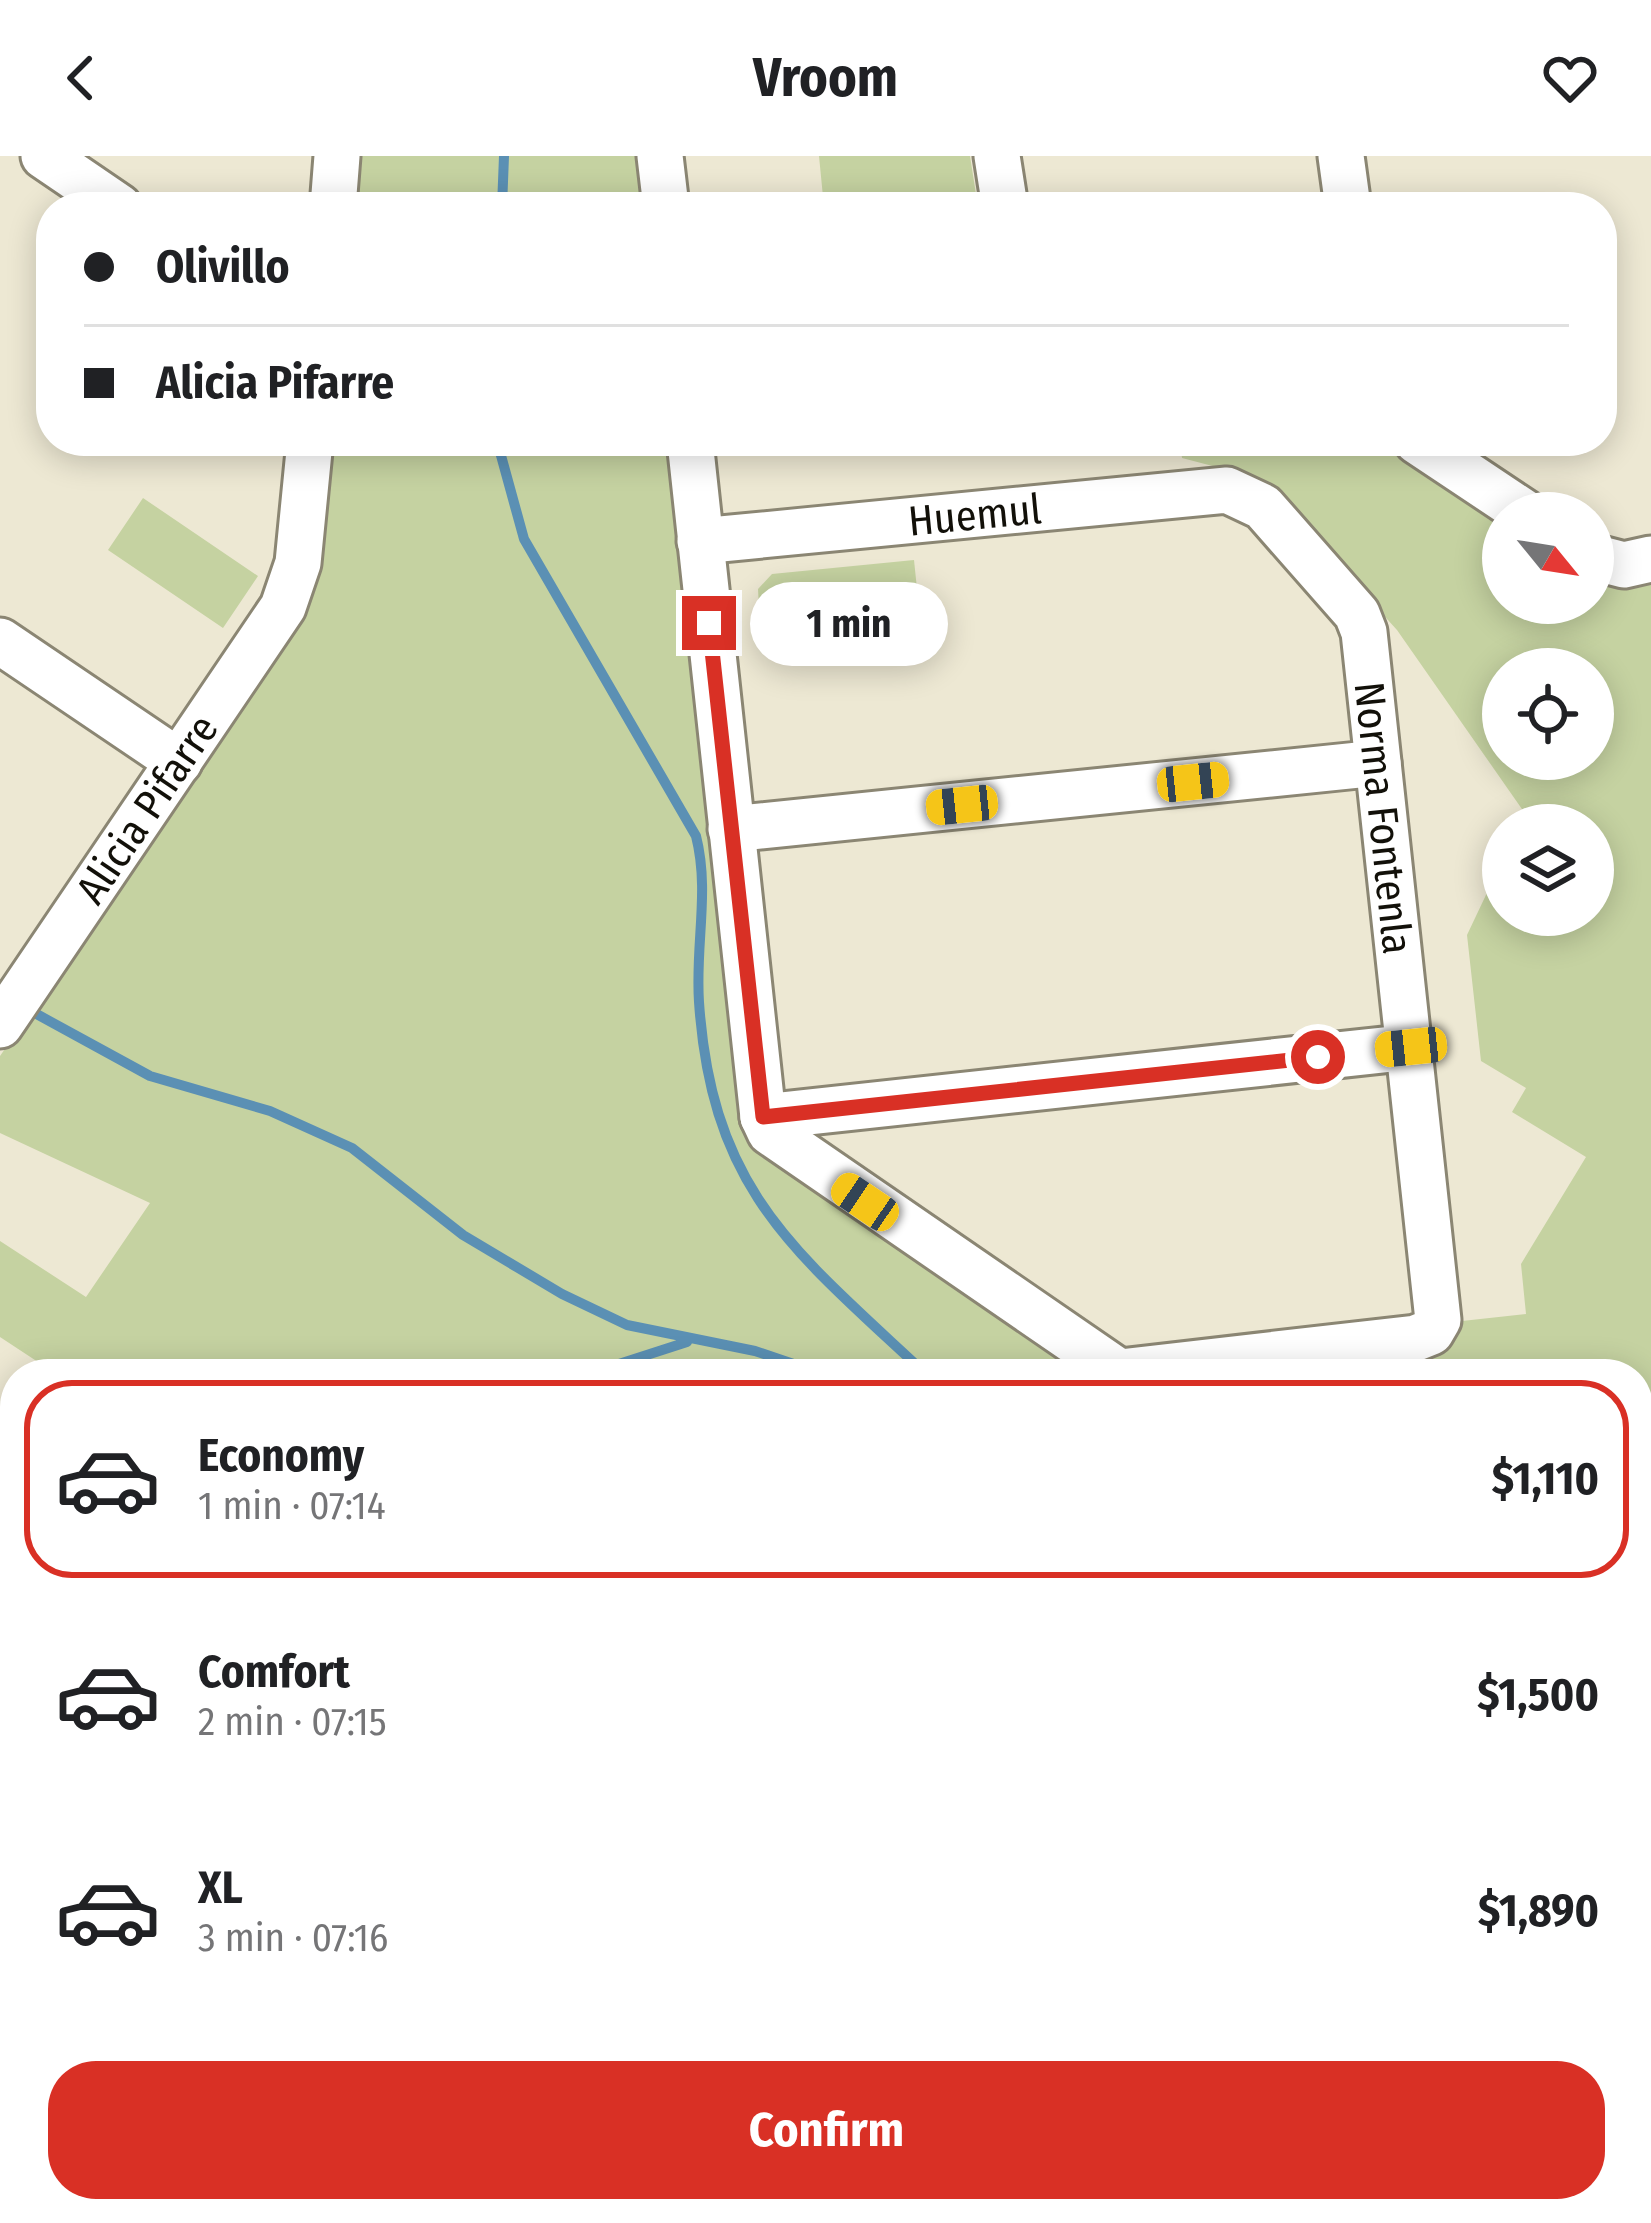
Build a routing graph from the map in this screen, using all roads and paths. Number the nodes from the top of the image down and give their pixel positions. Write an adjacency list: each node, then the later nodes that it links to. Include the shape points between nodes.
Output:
1 (44, 156): 6 (street)
2 (338, 156): 7 (street)
3 (661, 156): 8 (street)
4 (997, 156): 9 (street)
5 (1340, 156): 10 (street)
6 (97, 192)
7 (334, 192)
8 (665, 192)
9 (1003, 192)
10 (1346, 192)
11 (308, 456): 20 (street, Alicia Pifarre, via 291,590)
12 (692, 456): 16 (street)
13 (1440, 456): 14 (street)
14 (1494, 492)
15 (1246, 495): 16 (street, Huemul, via 1227,490); 21 (street, Norma Fontenla, via 1357,614)
16 (700, 541): 22 (street)
17 (1651, 560): 18 (street)
18 (1614, 565)
19 (0, 641): 20 (street)
20 (179, 762): 23 (street, Alicia Pifarre)
21 (1378, 763): 22 (street); 24 (street, Norma Fontenla)
22 (731, 829): 25 (street)
23 (0, 1025)
24 (1411, 1047): 25 (street); 27 (street, Norma Fontenla, via 1436,1327 1416,1338)
25 (763, 1117): 26 (street, via 792,1153)
26 (1100, 1359)
27 (1239, 1359)

